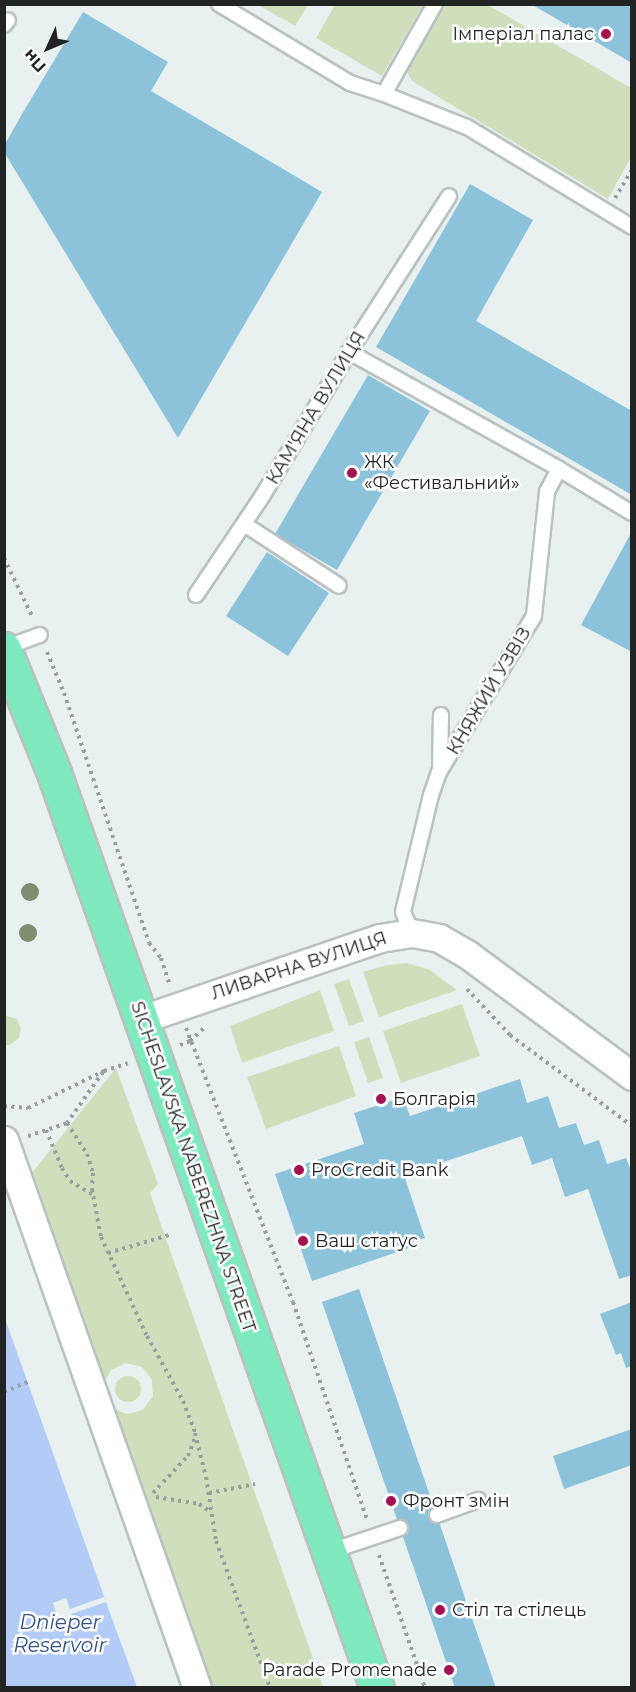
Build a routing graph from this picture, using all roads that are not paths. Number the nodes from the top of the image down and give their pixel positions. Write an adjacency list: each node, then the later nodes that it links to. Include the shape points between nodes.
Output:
1 (219, 4): 3 (lane, via 350,83)
2 (435, 4): 3 (lane)
3 (384, 94): 5 (lane, via 466,127)
4 (449, 196): 6 (lane, КАМ'ЯНА ВУЛИЦЯ)
5 (632, 227)
6 (349, 352): 7 (lane); 9 (lane, КАМ'ЯНА ВУЛИЦЯ)
7 (559, 470): 8 (lane); 15 (lane, КНЯЖИЙ УЗВІЗ, via 547,492 534,615)
8 (632, 513)
9 (244, 524): 10 (lane); 11 (lane, КАМ'ЯНА ВУЛИЦЯ)
10 (339, 586)
11 (196, 595)
12 (40, 635): 13 (lane)
13 (4, 649): 17 (main road, SICHESLAVSKA NABEREZHNA STREET, via 54,773)
14 (441, 715): 15 (lane)
15 (440, 772): 16 (lane, КНЯЖИЙ УЗВІЗ, via 403,912)
16 (412, 933): 17 (street, ЛИВАРНА ВУЛИЦЯ, via 380,938); 18 (street, ЛИВАРНА ВУЛИЦЯ, via 439,938 468,955)
17 (142, 1018): 23 (main road, SICHESLAVSKA NABEREZHNA STREET)
18 (632, 1076)
19 (5, 1142): 24 (street)
20 (478, 1500): 21 (lane)
21 (437, 1515)
22 (400, 1528): 23 (lane)
23 (328, 1552): 25 (main road, SICHESLAVSKA NABEREZHNA STREET)
24 (197, 1688)
25 (377, 1688)

